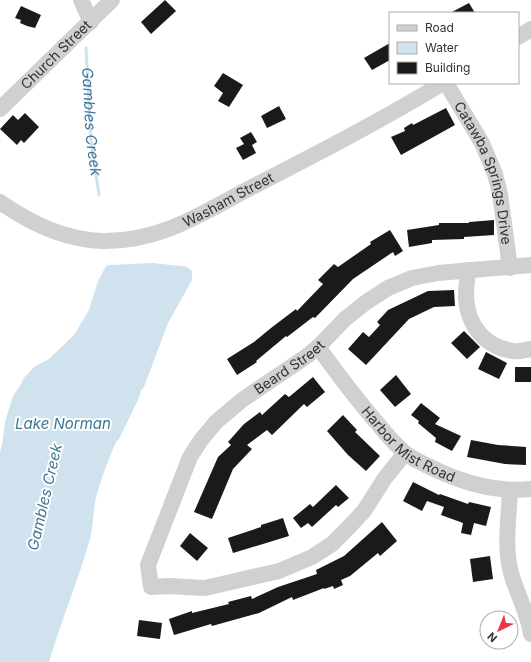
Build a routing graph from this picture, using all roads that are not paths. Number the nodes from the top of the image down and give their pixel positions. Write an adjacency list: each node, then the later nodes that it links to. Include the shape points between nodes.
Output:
1 (81, 0): 3 (street)
2 (112, 0): 3 (street, Church Street)
3 (90, 22): 8 (street, Church Street)
4 (531, 29): 5 (street)
5 (519, 36)
6 (442, 84): 9 (street, Washam Street, via 223,204 151,235 103,241 71,236 23,217)
7 (445, 84): 11 (street, Catawba Springs Drive, via 482,143 495,174)
8 (0, 110)
9 (0, 202)
10 (531, 265): 11 (street, Beard Street)
11 (510, 268): 12 (street, Beard Street)
12 (468, 270): 13 (street, Beard Street, via 412,278 388,288 355,311); 14 (street, via 466,299 478,332 494,346 514,352)
13 (318, 347): 15 (street, Harbor Mist Road, via 357,400); 15 (street, Beard Street, via 242,400 200,440 190,457 148,565 151,587 205,588 279,571 312,557 332,544 360,515)
14 (531, 350)
15 (405, 453): 17 (street, Harbor Mist Road, via 450,477)
16 (531, 489): 17 (street, Harbor Mist Road)
17 (510, 490): 18 (street, via 508,557)
18 (531, 634)

